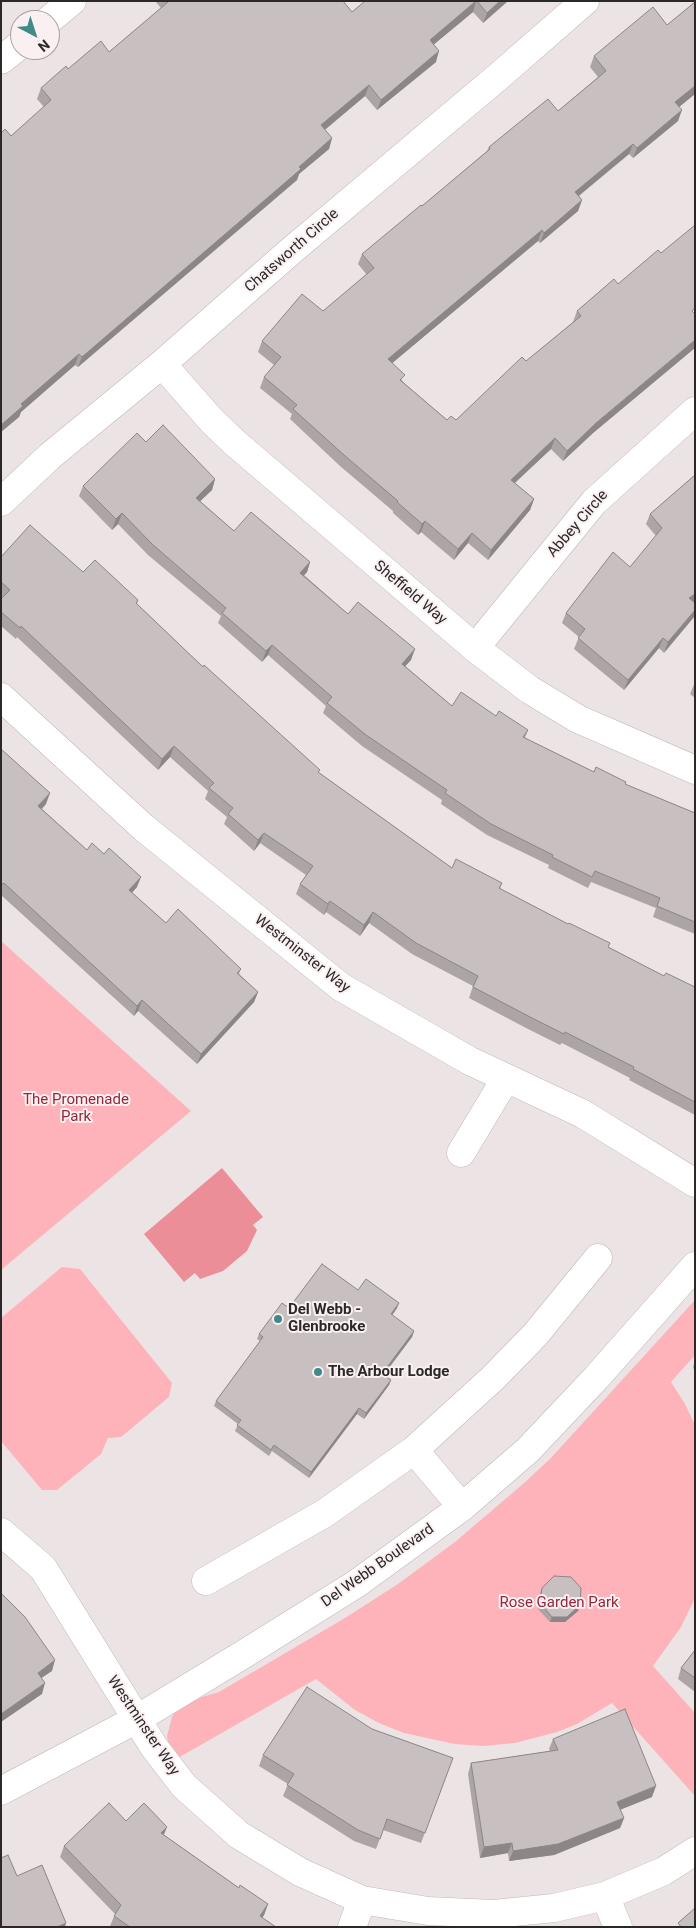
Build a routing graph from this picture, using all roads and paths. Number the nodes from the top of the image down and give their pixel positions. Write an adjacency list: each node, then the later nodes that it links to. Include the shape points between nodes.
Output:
1 (72, 1): 3 (street)
2 (585, 1): 4 (street, Chatsworth Circle)
3 (60, 11)
4 (162, 364): 6 (street, Chatsworth Circle, via 50,456); 7 (street, Sheffield Way, via 234,442)
5 (695, 411): 7 (street, Abbey Circle, via 594,502)
6 (1, 502)
7 (475, 648): 9 (street, Sheffield Way, via 530,690 578,719)
8 (1, 697): 10 (street, Westminster Way, via 144,828 341,987)
9 (695, 770)
10 (506, 1078): 11 (street); 12 (street, Westminster Way, via 583,1114)
11 (461, 1153)
12 (695, 1183)
13 (598, 1258): 15 (street, via 534,1335 493,1378)
14 (695, 1266): 16 (street, Del Webb Boulevard, via 528,1450)
15 (414, 1450): 16 (street); 18 (street, via 326,1513)
16 (462, 1507): 19 (street, Del Webb Boulevard, via 356,1584)
17 (1, 1532): 19 (street, Westminster Way, via 43,1568)
18 (206, 1581)
19 (137, 1719): 20 (street, Del Webb Boulevard); 23 (street, Westminster Way, via 184,1786 239,1834 300,1872)
20 (1, 1791)
21 (695, 1851): 22 (street, Westminster Way, via 664,1871)
22 (606, 1896): 23 (street, Westminster Way, via 554,1908 494,1914 428,1911); 25 (street)
23 (362, 1900): 24 (street)
24 (352, 1927)
25 (618, 1927)

